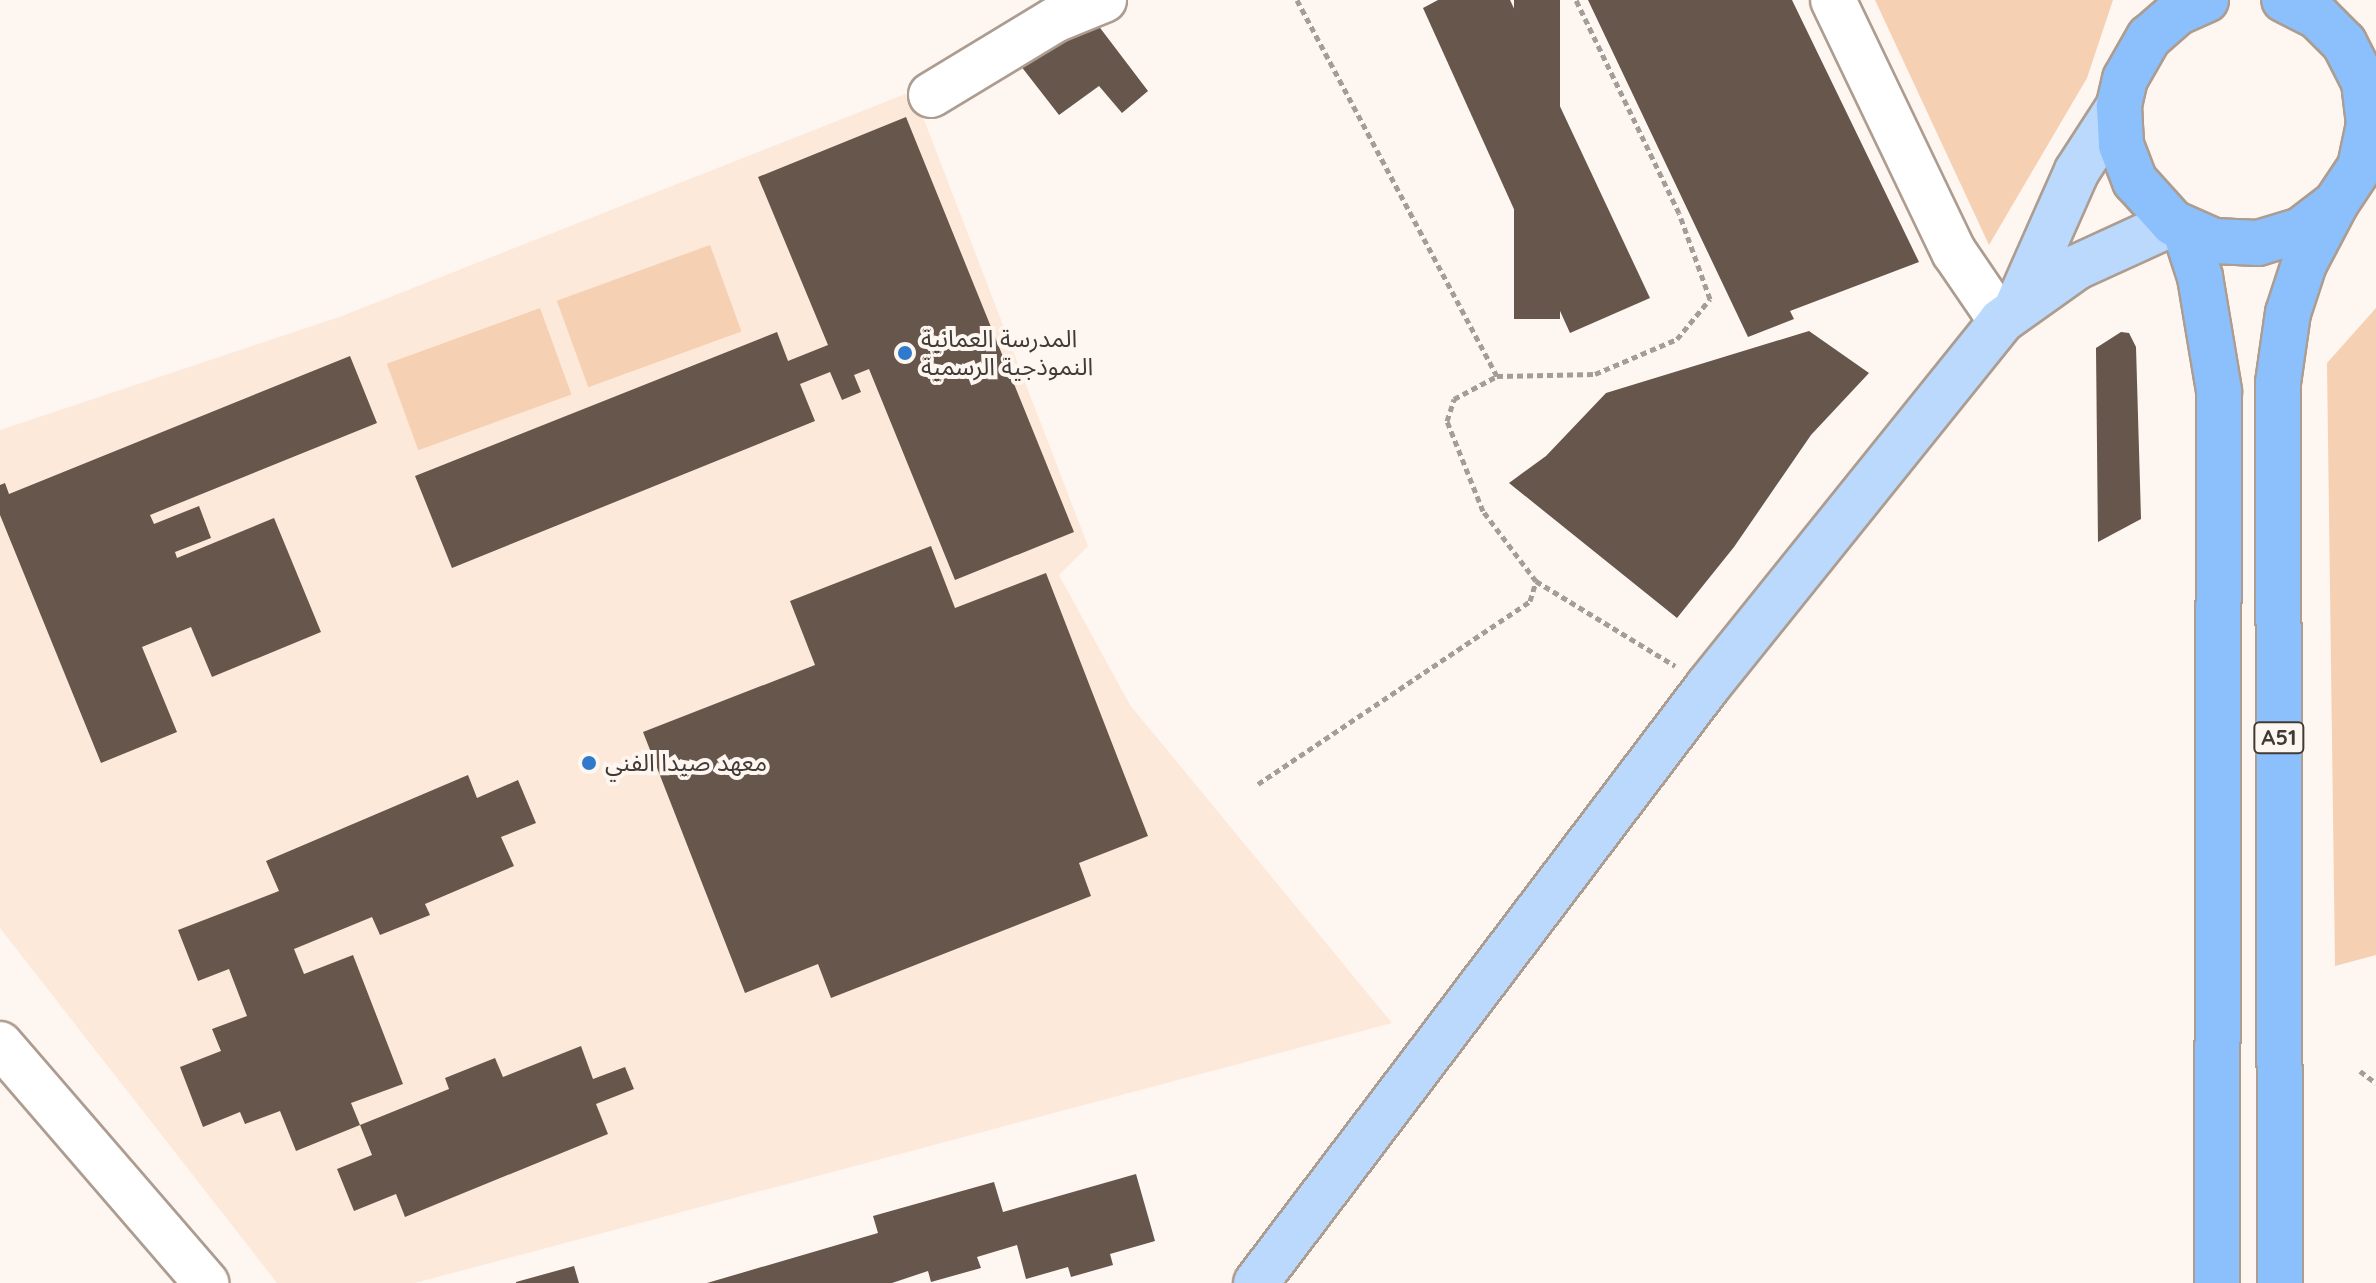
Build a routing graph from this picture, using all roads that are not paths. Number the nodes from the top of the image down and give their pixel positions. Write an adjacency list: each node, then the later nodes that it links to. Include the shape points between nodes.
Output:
1 (1104, 0): 8 (street, via 1055,20)
2 (1833, 0): 12 (street, via 1954,252)
3 (2206, 0): 6 (highway, A51)
4 (2284, 0): 7 (highway, A51, via 2318,17)
5 (2331, 0): 7 (highway, A51)
6 (2154, 19): 9 (highway, A51, via 2125,79)
7 (2344, 43): 10 (highway, A51, via 2364,82 2369,124 2360,167)
8 (931, 95)
9 (2119, 106): 11 (highway, A51, via 2121,145 2135,181); 12 (main road, via 2077,171)
10 (2336, 203): 11 (highway, A51, via 2301,230 2258,243 2214,241); 17 (highway, A51, via 2304,264 2292,301 2278,383)
11 (2179, 226): 12 (main road, via 2119,245); 16 (highway, A51, via 2200,277 2219,391)
12 (2009, 312): 15 (main road, via 1708,686)
13 (0, 1044): 14 (street)
14 (206, 1283)
15 (1256, 1283)
16 (2217, 1283)
17 (2280, 1283)

